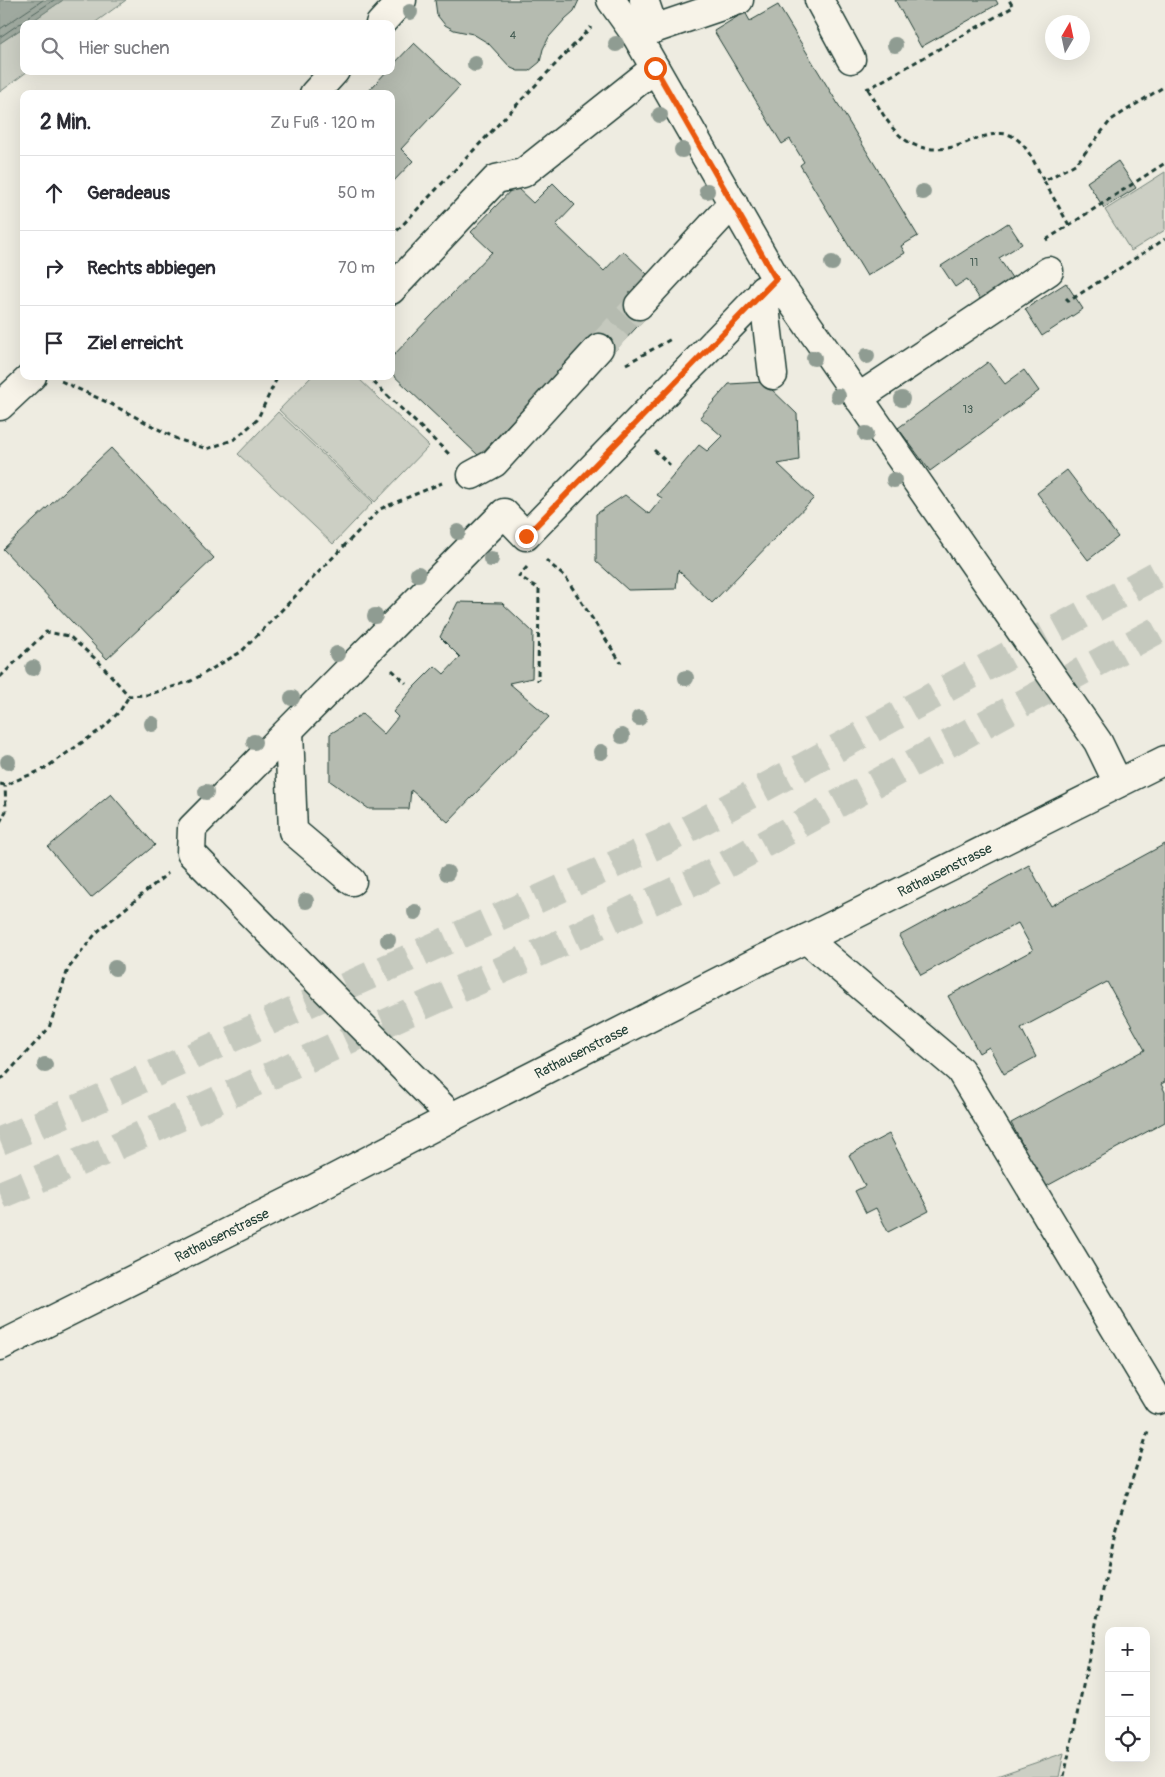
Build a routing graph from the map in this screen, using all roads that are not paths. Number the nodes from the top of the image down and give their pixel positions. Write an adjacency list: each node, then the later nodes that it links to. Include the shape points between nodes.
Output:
1 (402, 0): 6 (street)
2 (644, 0): 7 (street)
3 (740, 0): 7 (street)
4 (819, 0): 8 (street)
5 (613, 2): 7 (street)
6 (384, 20)
7 (645, 32): 9 (street)
8 (851, 59)
9 (655, 68): 12 (street); 15 (street, via 523,173 496,179)
10 (331, 75): 11 (street)
11 (318, 90)
12 (733, 204): 14 (street); 16 (street)
13 (1049, 271): 20 (street)
14 (770, 285): 18 (street); 20 (street); 23 (street, via 526,536 504,513)
15 (395, 286)
16 (639, 305)
17 (599, 348): 22 (street, via 494,463)
18 (773, 375)
19 (39, 380): 21 (street)
20 (858, 398): 25 (street, via 1098,742)
21 (0, 406)
22 (472, 475)
23 (289, 731): 26 (street, via 293,831); 28 (street, via 192,828 191,854)
24 (1165, 760): 25 (street, Rathausenstrasse)
25 (1118, 783): 27 (street, Rathausenstrasse)
26 (352, 881)
27 (806, 939): 28 (street, Rathausenstrasse); 30 (street, via 960,1070)
28 (452, 1117): 29 (street, Rathausenstrasse)
29 (0, 1346)
30 (1158, 1400)

